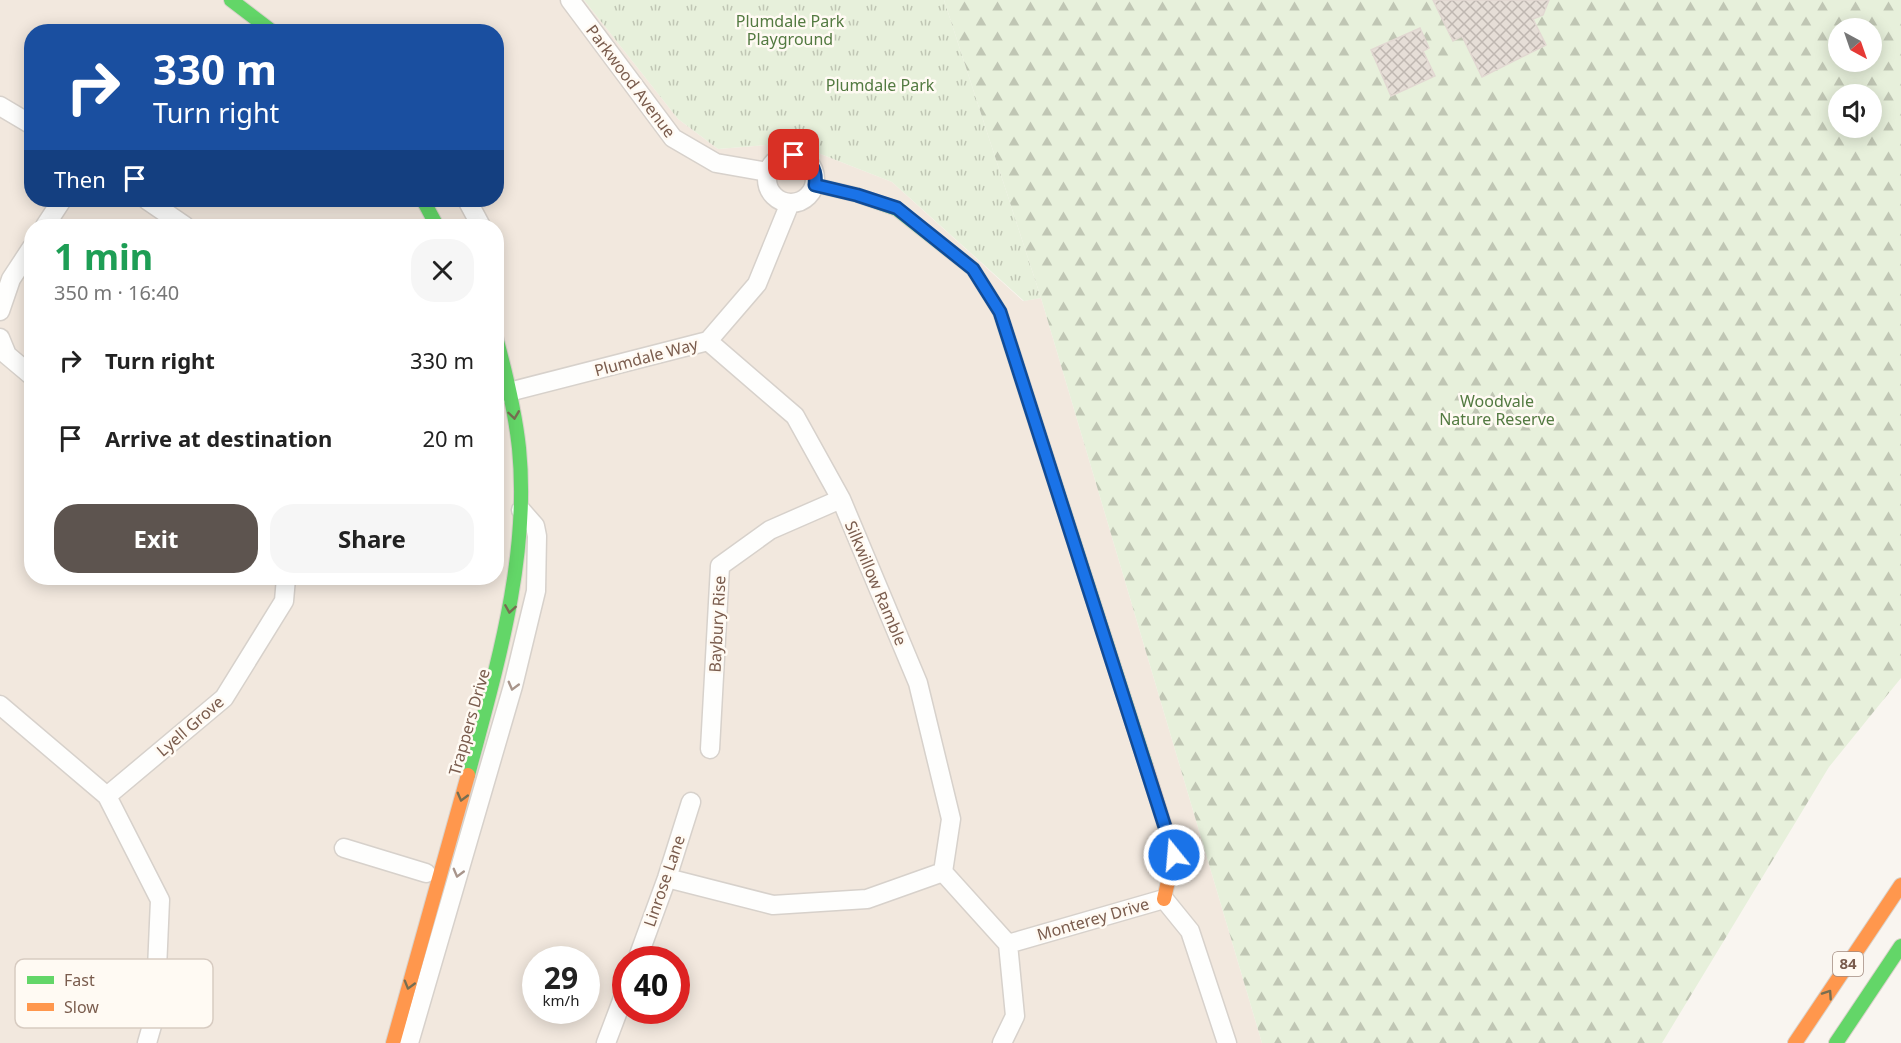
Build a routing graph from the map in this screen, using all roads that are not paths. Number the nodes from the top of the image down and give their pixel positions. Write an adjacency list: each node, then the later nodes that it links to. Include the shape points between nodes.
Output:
1 (231, 0): 4 (main road)
2 (252, 0): 5 (main road)
3 (570, 0): 8 (street, Parkwood Avenue, via 673,138 716,163)
4 (272, 24)
5 (275, 24)
6 (0, 106): 7 (street)
7 (24, 120)
8 (768, 172): 9 (street, via 785,155 802,157 814,168); 10 (street, via 771,193)
9 (815, 185): 10 (street, via 806,199); 35 (main road, via 897,208 973,269 1000,312 1174,855)
10 (790, 203): 15 (street, Plumdale Way, via 757,284)
11 (157, 207): 12 (street)
12 (175, 219)
13 (24, 259): 14 (street, via 11,279)
14 (0, 311)
15 (708, 341): 18 (street, Plumdale Way); 21 (street, Silkwillow Ramble, via 795,416)
16 (2, 351): 17 (street)
17 (24, 369)
18 (504, 392)
19 (504, 402): 22 (main road, Trappers Drive, one-way to 22, via 520,474)
20 (506, 478): 23 (main road, Trappers Drive)
21 (841, 499): 27 (street, Baybury Rise, via 770,530 720,566); 31 (street, Silkwillow Ramble, via 918,683 951,819)
22 (521, 510): 44 (main road, Trappers Drive, one-way to 44, via 507,628); 45 (street, Trappers Drive, one-way to 45, via 535,526 537,536 536,591 513,686)
23 (504, 568)
24 (285, 585): 28 (street, Lyell Grove, via 284,601 224,698)
25 (501, 585): 32 (main road, Trappers Drive, via 483,677)
26 (0, 705): 28 (street)
27 (710, 749)
28 (107, 796): 40 (street, via 160,900)
29 (690, 802): 33 (street, Linrose Lane)
30 (344, 848): 32 (street)
31 (943, 872): 33 (street, via 867,899 773,905); 37 (street)
32 (426, 873): 36 (main road, Trappers Drive)
33 (667, 878): 38 (street, Linrose Lane)
34 (1901, 885): 49 (main road, 84, one-way to 34)
35 (1164, 899): 37 (street, Monterey Drive); 48 (street, Monterey Drive, via 1190,931)
36 (413, 918)
37 (1008, 944): 47 (street, via 1015,1016)
38 (642, 946)
39 (1901, 946): 50 (main road, 84)
40 (157, 959)
41 (613, 1024): 46 (street)
42 (151, 1028): 43 (street)
43 (147, 1043)
44 (393, 1043)
45 (409, 1043)
46 (606, 1043)
47 (1002, 1043)
48 (1227, 1043)
49 (1795, 1043)
50 (1836, 1043)

